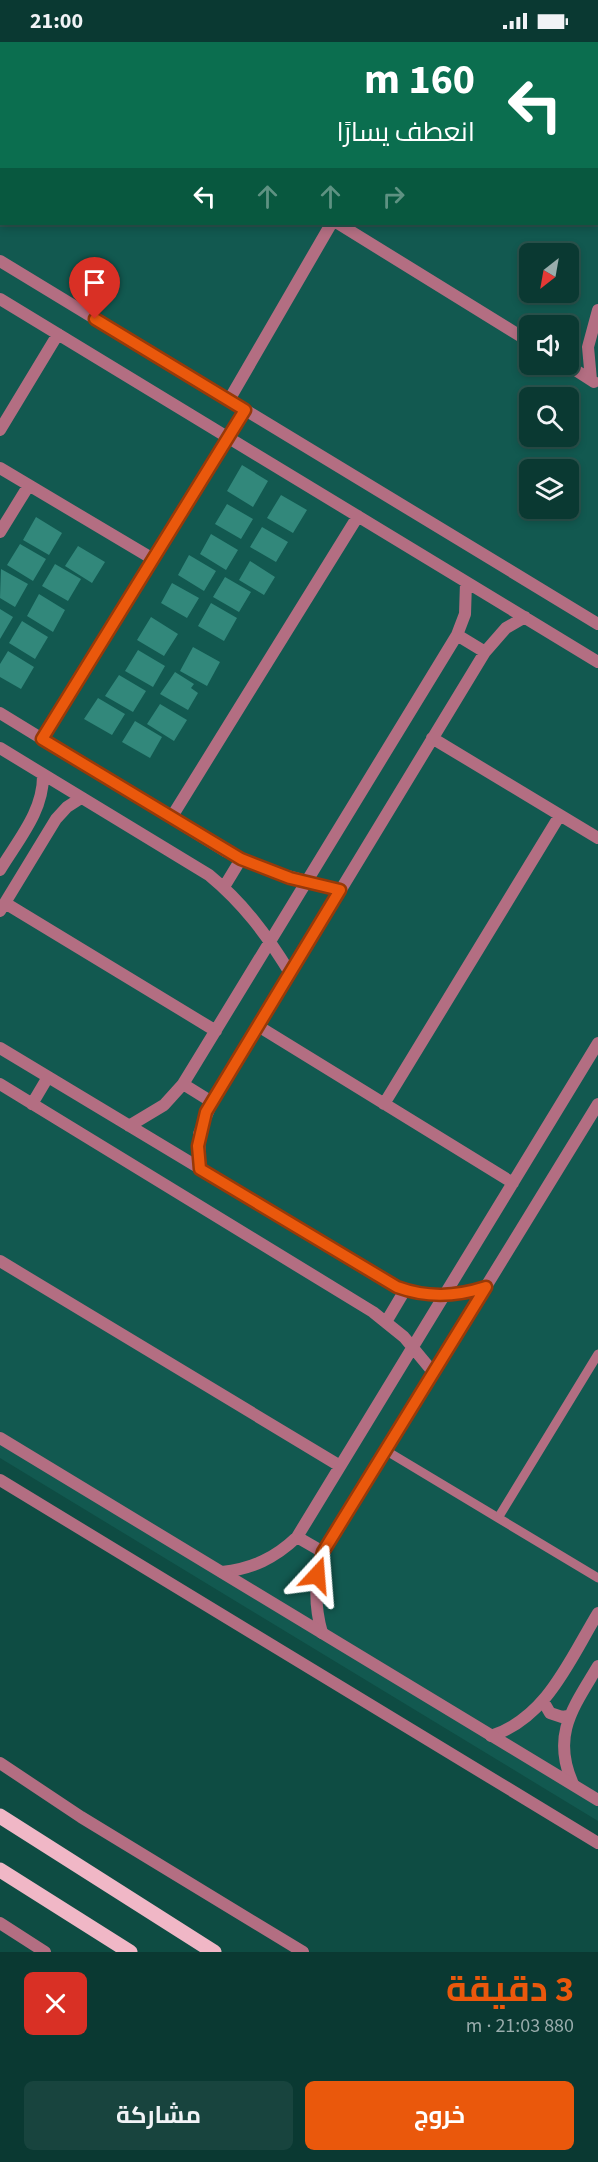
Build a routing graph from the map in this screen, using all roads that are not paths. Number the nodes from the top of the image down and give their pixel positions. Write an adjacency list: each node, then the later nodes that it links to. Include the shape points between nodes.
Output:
1 (330, 225): 10 (street)
2 (341, 225): 7 (street)
3 (0, 261): 10 (street)
4 (0, 299): 6 (street)
5 (598, 310): 9 (street, via 588,347)
6 (58, 334): 12 (street); 13 (street)
7 (519, 335)
8 (579, 372): 9 (street)
9 (595, 382)
10 (229, 400): 11 (street)
11 (245, 410): 13 (street); 21 (street)
12 (0, 430)
13 (228, 437): 16 (street); 18 (street)
14 (0, 468): 15 (street)
15 (29, 485): 17 (street); 18 (street)
16 (358, 516): 19 (street); 33 (street)
17 (0, 531)
18 (153, 559): 27 (street)
19 (466, 582): 20 (street); 22 (street, via 465,614)
20 (525, 617): 23 (street, via 506,627); 24 (street)
21 (598, 624)
22 (457, 635): 23 (street); 38 (street)
23 (485, 651): 26 (street)
24 (598, 662)
25 (0, 713): 27 (street)
26 (432, 738): 32 (street); 40 (street)
27 (42, 739): 33 (street)
28 (0, 748): 29 (street)
29 (43, 774): 30 (street); 31 (street)
30 (81, 798): 34 (street); 39 (street)
31 (34, 815): 34 (street); 37 (street)
32 (560, 815): 35 (street); 53 (street)
33 (171, 818): 36 (street)
34 (51, 826): 41 (street)
35 (598, 838)
36 (241, 859): 38 (street); 39 (street)
37 (0, 870)
38 (306, 883): 40 (street); 42 (street)
39 (224, 887): 42 (street)
40 (340, 890): 43 (street)
41 (2, 907): 45 (street)
42 (271, 941): 43 (street); 45 (street)
43 (290, 973): 44 (street)
44 (258, 1026): 51 (street); 53 (street)
45 (216, 1031): 50 (street)
46 (598, 1043): 57 (street)
47 (0, 1048): 48 (street)
48 (48, 1077): 52 (street); 55 (street)
49 (0, 1084): 52 (street)
50 (183, 1084): 51 (street); 55 (street, via 159,1109)
51 (212, 1102): 56 (street, via 199,1134)
52 (32, 1104): 62 (street)
53 (384, 1104): 57 (street)
54 (598, 1104): 59 (street)
55 (129, 1126): 56 (street)
56 (200, 1169): 60 (street)
57 (513, 1183): 61 (street)
58 (0, 1261): 68 (street)
59 (486, 1287): 61 (street); 65 (street)
60 (405, 1290): 61 (street); 62 (street)
61 (444, 1296): 63 (street)
62 (386, 1322): 63 (street)
63 (413, 1346): 65 (street); 68 (street)
64 (598, 1354): 70 (lane)
65 (433, 1372): 67 (street)
66 (0, 1438): 73 (street)
67 (385, 1450): 70 (lane); 72 (street)
68 (340, 1466): 71 (street)
69 (0, 1480): 85 (street)
70 (498, 1518): 74 (lane)
71 (297, 1537): 72 (street); 73 (street, via 263,1562)
72 (323, 1552): 76 (street, via 315,1598)
73 (222, 1572): 76 (street)
74 (598, 1578)
75 (598, 1613): 78 (street)
76 (322, 1633): 80 (street)
77 (598, 1666): 79 (street)
78 (543, 1701): 79 (street, via 550,1713); 80 (street, via 526,1719)
79 (568, 1716): 82 (street, via 563,1750)
80 (491, 1736): 82 (street)
81 (0, 1762): 91 (street, via 81,1817)
82 (573, 1784): 83 (street)
83 (598, 1800)
84 (0, 1816): 90 (main road)
85 (598, 1843)
86 (0, 1870): 89 (main road)
87 (0, 1923): 88 (street)
88 (45, 1952)
89 (130, 1952)
90 (214, 1952)
91 (303, 1952)

